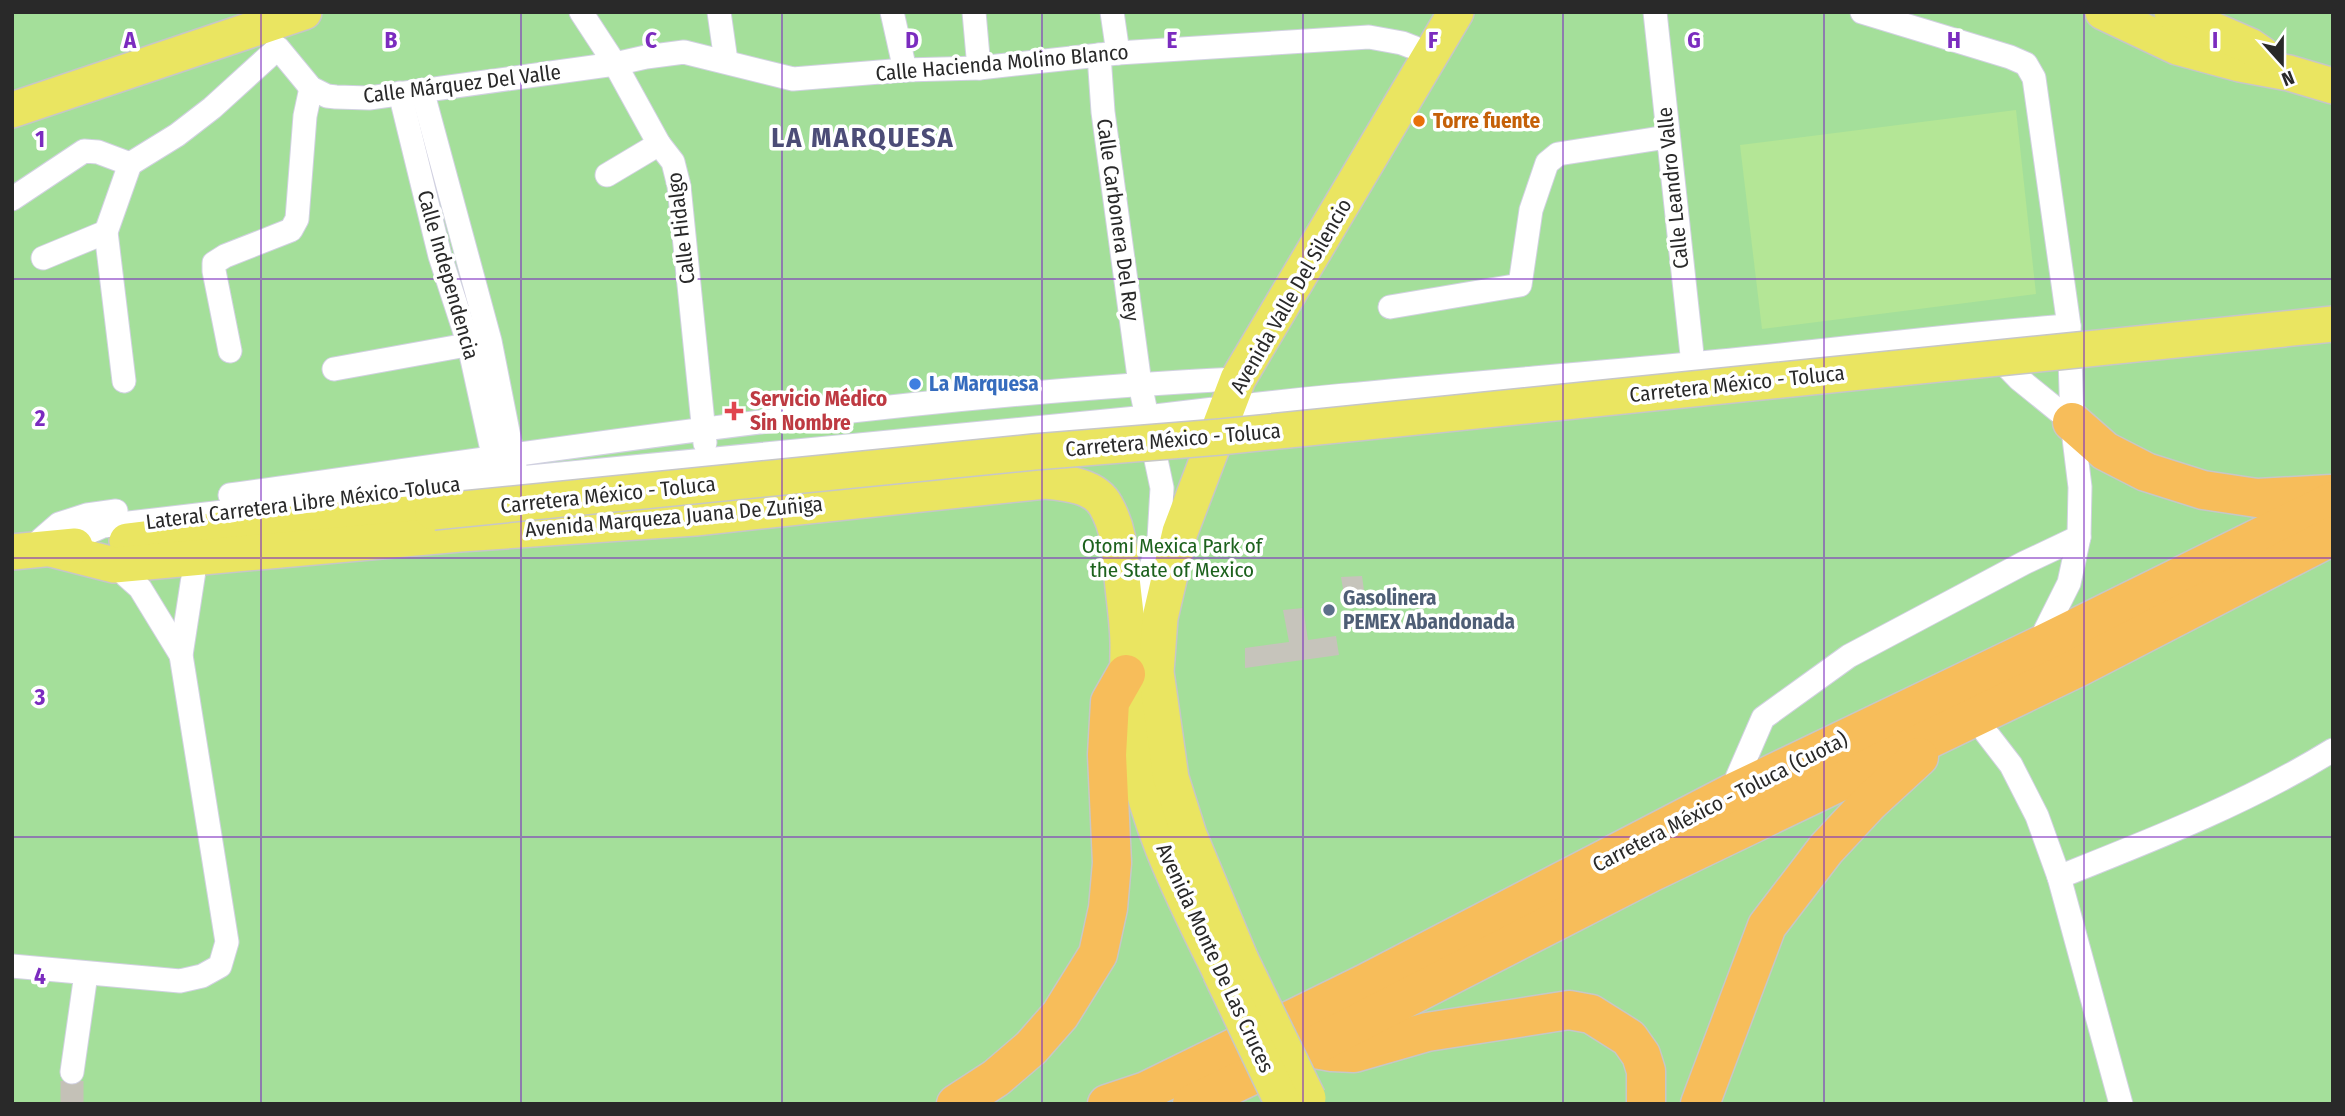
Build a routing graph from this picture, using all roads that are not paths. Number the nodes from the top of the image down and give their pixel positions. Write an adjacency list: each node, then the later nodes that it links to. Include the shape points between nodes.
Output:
1 (304, 12): 12 (main road)
2 (581, 12): 16 (street, Calle Hidalgo)
3 (719, 12): 15 (street)
4 (892, 12): 18 (street)
5 (974, 12): 17 (street)
6 (1112, 12): 13 (street, Calle Carbonera Del Rey)
7 (1456, 12): 14 (main road, Avenida Valle Del Silencio)
8 (1655, 12): 24 (street, Calle Leandro Valle)
9 (1862, 12): 35 (street, via 2026,64 2035,78)
10 (2103, 12): 19 (main road, via 2177,47)
11 (2172, 12): 19 (main road, via 2250,46)
12 (266, 28): 21 (street); 23 (main road); 26 (street, via 212,108)
13 (1109, 54): 14 (street, Calle Hacienda Molino Blanco, via 1369,37); 17 (street, Calle Hacienda Molino Blanco); 42 (street, Calle Carbonera Del Rey, via 1103,112)
14 (1433, 55): 43 (main road, Avenida Valle Del Silencio)
15 (726, 61): 16 (street, Calle Hacienda Molino Blanco, via 684,52); 18 (street, Calle Hacienda Molino Blanco, via 793,79)
16 (615, 64): 22 (street, Calle Márquez Del Valle); 25 (street, Calle Hidalgo)
17 (979, 68): 18 (street, Calle Hacienda Molino Blanco)
18 (905, 70)
19 (2289, 73): 20 (main road)
20 (2333, 86)
21 (310, 88): 22 (street, Calle Márquez Del Valle, via 327,96 369,98); 38 (street, via 297,219 291,230 215,263)
22 (411, 91): 30 (street, Calle Independencia); 31 (street, Calle Independencia)
23 (12, 110)
24 (1667, 137): 33 (street, via 1558,154 1547,163 1531,209 1520,285); 39 (street, Calle Leandro Valle)
25 (659, 144): 27 (street); 46 (street, Calle Hidalgo, via 673,162 679,186)
26 (130, 164): 28 (street, via 84,151); 29 (street)
27 (607, 175)
28 (12, 198)
29 (106, 232): 32 (street); 41 (street)
30 (463, 247): 31 (street); 37 (street, Calle Independencia)
31 (440, 256): 37 (street, Calle Independencia)
32 (43, 258)
33 (1390, 307)
34 (2333, 324): 53 (main road, Carretera México - Toluca, bridge, via 1220,437)
35 (2069, 326): 36 (street); 45 (street)
36 (1978, 332): 39 (street); 45 (street, via 2019,379)
37 (479, 343): 40 (street); 48 (street, Calle Independencia)
38 (230, 351)
39 (1693, 364): 43 (street)
40 (334, 369)
41 (124, 381)
42 (1140, 384): 43 (street); 44 (street, Calle Carbonera Del Rey); 46 (street)
43 (1233, 393): 44 (street, Lateral Carretera Libre México-Toluca); 58 (main road, Avenida Valle Del Silencio, via 1180,532 1160,618)
44 (1147, 417): 47 (street, Lateral Carretera Libre México-Toluca); 58 (street, Calle Carbonera Del Rey, via 1162,488 1159,539)
45 (2072, 422): 49 (highway, via 2105,451 2146,472 2203,490 2257,498); 52 (street, via 2080,487)
46 (702, 428): 47 (street, Calle Hidalgo); 48 (street)
47 (708, 459): 48 (street, Lateral Carretera Libre México-Toluca)
48 (505, 468): 53 (street, Lateral Carretera Libre México-Toluca, via 103,526)
49 (2333, 494)
50 (2333, 501): 56 (highway, Carretera México - Toluca (Cuota))
51 (2333, 536): 59 (highway, Carretera México - Toluca (Cuota))
52 (2079, 537): 56 (street, via 2069,583); 61 (street, via 1849,656 1763,718)
53 (31, 550): 55 (main road, Avenida Marqueza Juana De Zuñiga)
54 (196, 558): 55 (main road, Avenida Marqueza Juana De Zuñiga); 57 (street); 58 (main road, Avenida Marqueza Juana De Zuñiga, via 695,519 1056,482 1097,496 1117,528)
55 (114, 565): 57 (street, via 140,588)
56 (2037, 647): 61 (highway, Carretera México - Toluca (Cuota))
57 (181, 655): 64 (street, via 228,942 220,966 180,981)
58 (1137, 664): 67 (main road, Avenida Monte De Las Cruces, bridge, via 1129,721 1144,796 1171,872 1230,965); 68 (highway, via 1110,702 1107,755 1112,863 1098,954 1060,1015 1031,1048)
59 (1974, 717): 62 (street, via 2011,765 2037,816); 65 (highway, Carretera México - Toluca (Cuota), via 1652,872); 72 (highway, via 1920,755 1869,803 1826,849 1767,926)
60 (2333, 750): 62 (street, via 2290,776 2168,834)
61 (1730, 794): 69 (highway, Carretera México - Toluca (Cuota), via 1364,984 1146,1091)
62 (2059, 877): 73 (street)
63 (12, 966): 64 (street)
64 (86, 974): 66 (street)
65 (1309, 1048): 70 (highway, Carretera México - Toluca (Cuota)); 71 (highway, via 1354,1053 1427,1032 1569,1010 1591,1013 1629,1038 1642,1055)
66 (72, 1072)
67 (1301, 1102)
68 (956, 1104)
69 (1107, 1104)
70 (1192, 1104)
71 (1646, 1104)
72 (1700, 1104)
73 (2121, 1104)

